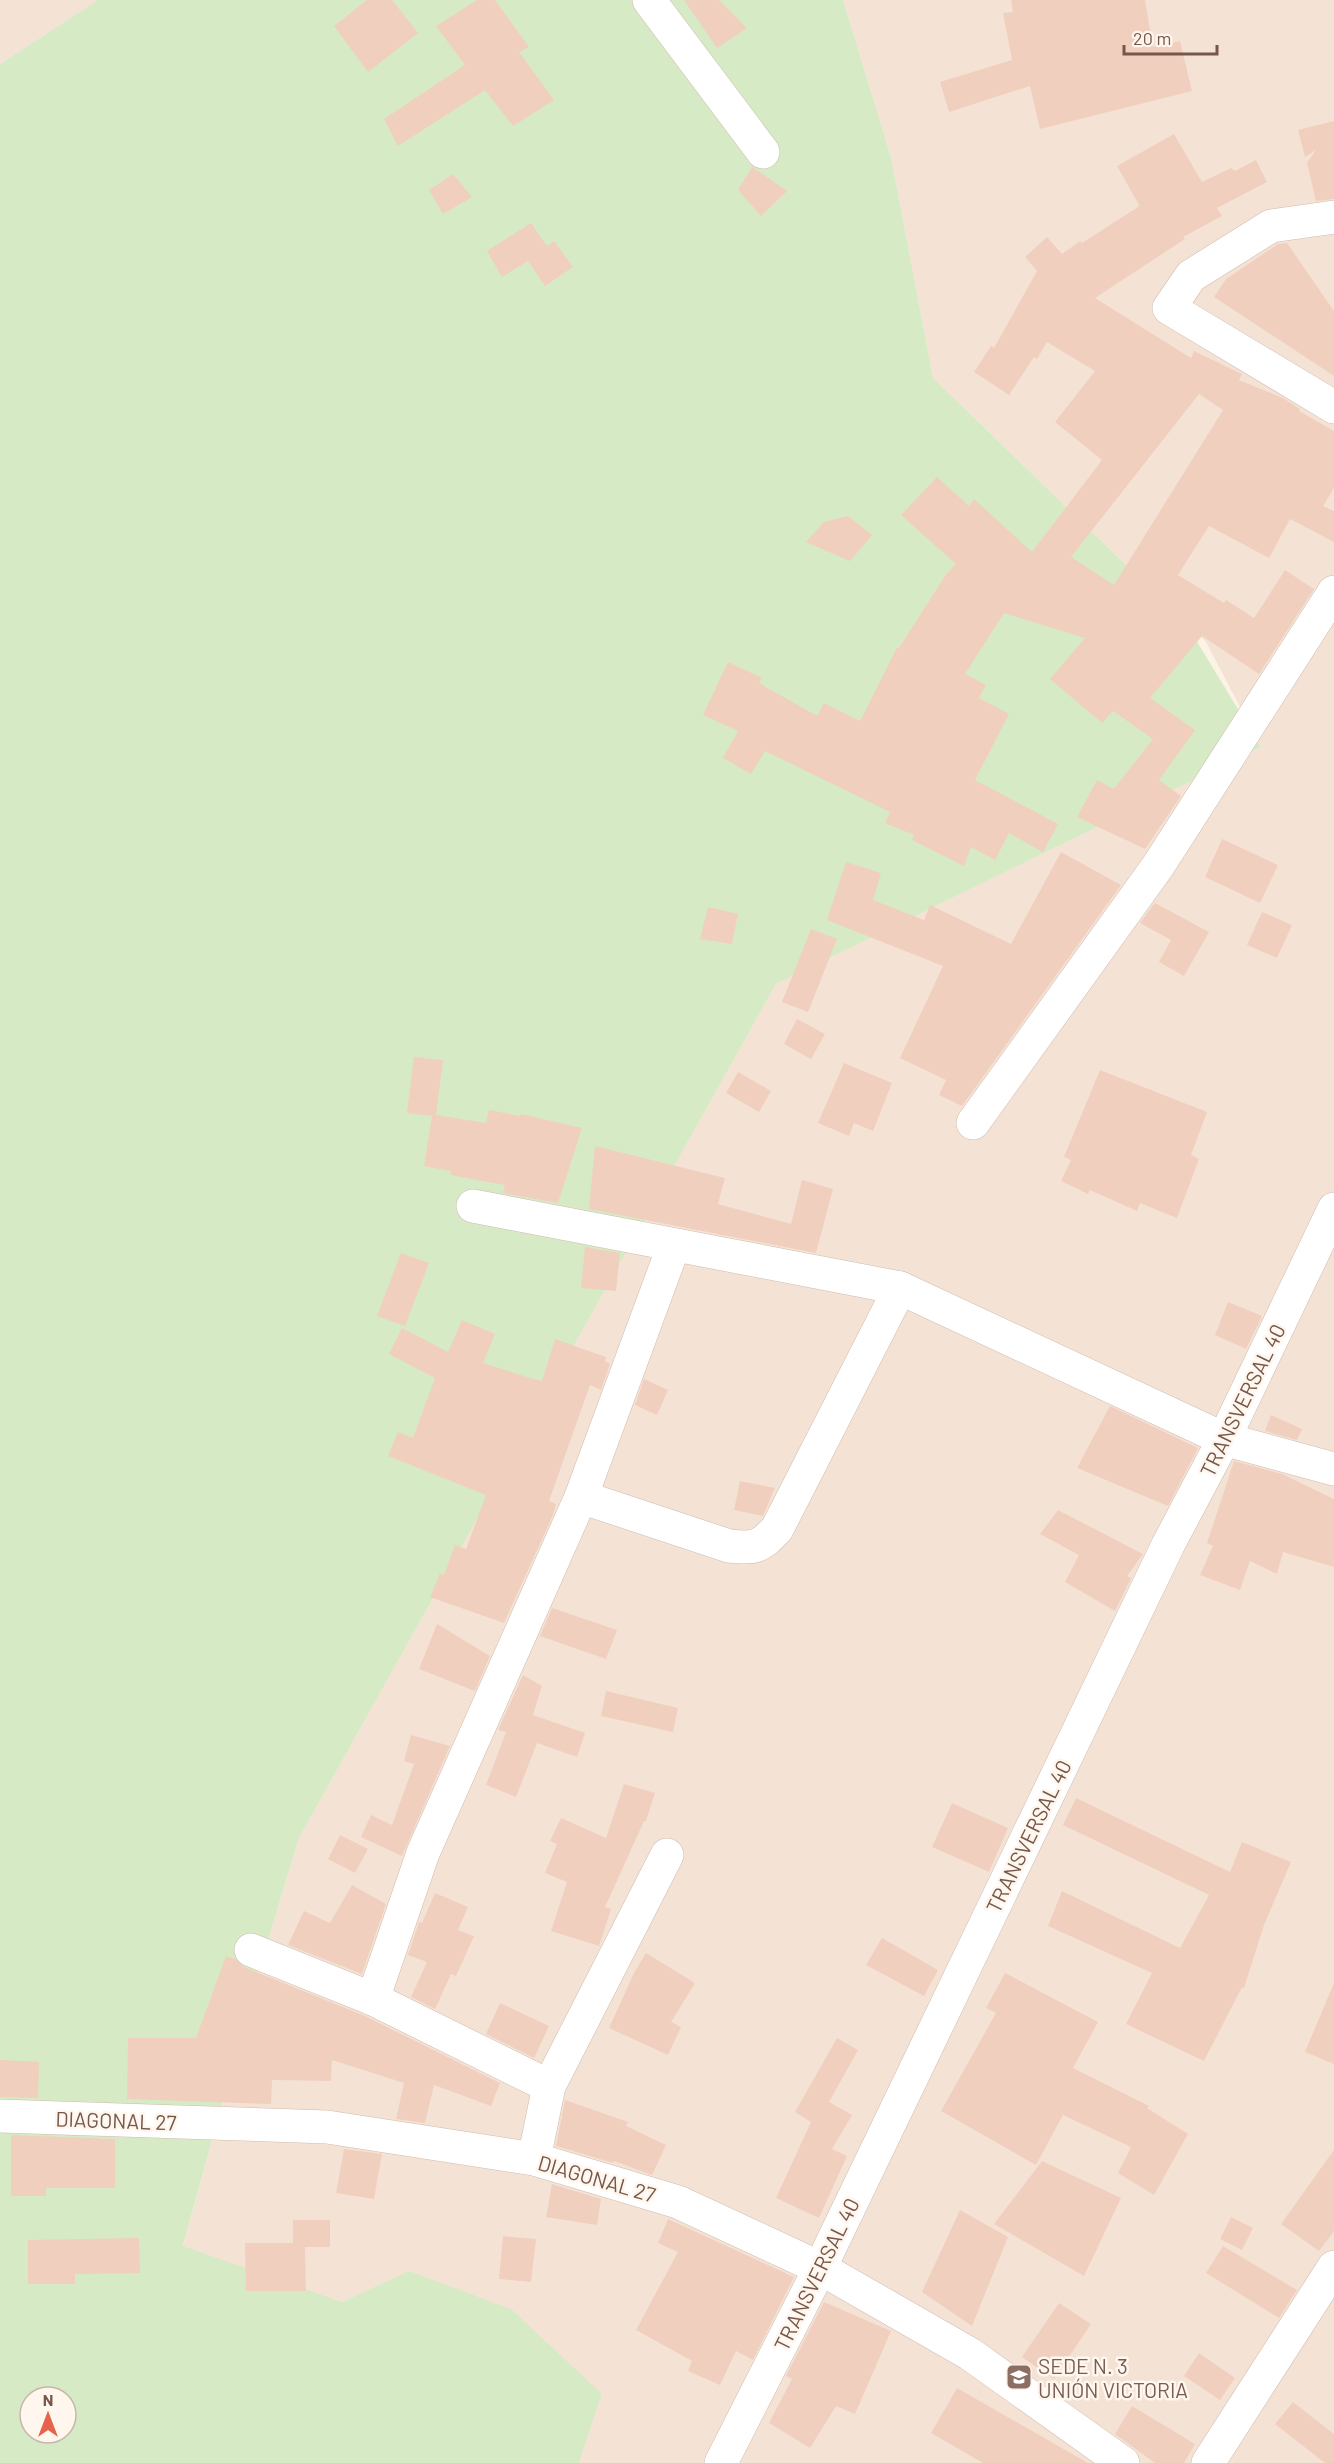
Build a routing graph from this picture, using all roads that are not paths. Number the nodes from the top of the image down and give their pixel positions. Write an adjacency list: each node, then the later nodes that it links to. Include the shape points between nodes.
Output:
1 (649, 0): 2 (street)
2 (763, 152)
3 (1334, 217): 4 (street, via 1271,226 1191,276 1169,308)
4 (1334, 407)
5 (1334, 592): 6 (street, via 1158,866)
6 (973, 1123)
7 (472, 1206): 9 (street)
8 (1334, 1209): 11 (street, TRANSVERSAL 40)
9 (674, 1245): 10 (street); 13 (street)
10 (900, 1288): 11 (street); 13 (street, via 777,1529 764,1543 746,1548 729,1546)
11 (1224, 1439): 12 (street); 21 (street, TRANSVERSAL 40, via 1168,1545)
12 (1334, 1469)
13 (581, 1497): 16 (street, via 423,1852)
14 (667, 1855): 17 (street)
15 (250, 1950): 16 (street)
16 (373, 1999): 17 (street)
17 (549, 2086): 19 (street)
18 (0, 2116): 19 (street, DIAGONAL 27, via 327,2127)
19 (534, 2159): 21 (street, DIAGONAL 27, via 678,2202)
20 (1334, 2266): 24 (street)
21 (820, 2268): 22 (street, TRANSVERSAL 40); 23 (street, DIAGONAL 27, via 970,2354)
22 (721, 2463)
23 (1123, 2463)
24 (1208, 2463)

